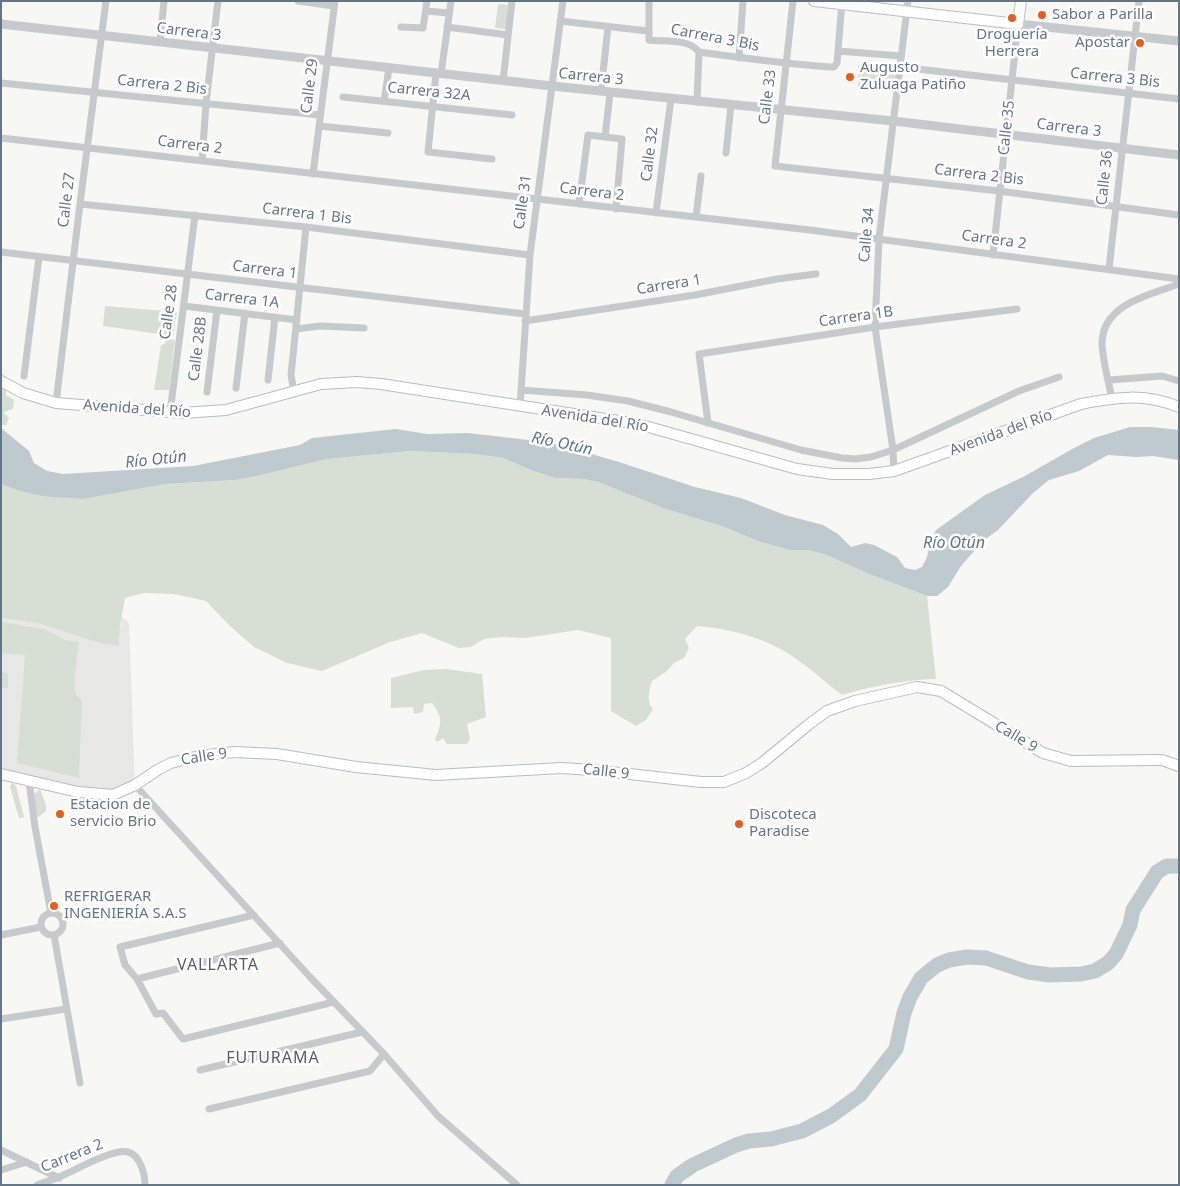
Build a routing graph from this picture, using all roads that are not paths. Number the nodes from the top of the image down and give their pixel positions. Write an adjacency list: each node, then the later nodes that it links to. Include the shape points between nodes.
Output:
1 (106, 1): 28 (street, Calle 27)
2 (164, 1): 31 (street)
3 (218, 1): 32 (street)
4 (298, 1): 16 (street)
5 (427, 1): 18 (street)
6 (451, 1): 19 (street)
7 (512, 1): 27 (street)
8 (563, 1): 20 (street, Calle 31)
9 (649, 1): 26 (street)
10 (743, 1): 36 (street)
11 (794, 1): 38 (street, Calle 33)
12 (814, 1): 15 (main road)
13 (1021, 1): 22 (main road, Calle 35)
14 (1139, 1): 29 (street, Calle 36)
15 (842, 3): 17 (main road); 33 (street)
16 (335, 4): 37 (street, Calle 29)
17 (907, 6): 22 (main road); 35 (street, Calle 34)
18 (426, 11): 19 (street); 23 (street, via 423,28)
19 (449, 13): 24 (street)
20 (560, 21): 25 (street, Carrera 3 Bis); 45 (street, Calle 31)
21 (1, 24): 28 (street, Carrera 3)
22 (1018, 24): 29 (street); 42 (street, Calle 35)
23 (401, 27)
24 (447, 27): 27 (street); 41 (street)
25 (608, 27): 26 (street, Carrera 3 Bis); 47 (street)
26 (648, 31): 34 (street, Carrera 3 Bis, via 650,40 688,44)
27 (508, 35): 43 (street)
28 (102, 36): 31 (street, Carrera 3); 46 (street, Calle 27)
29 (1135, 36): 30 (street); 48 (street, Calle 36)
30 (1179, 41)
31 (160, 42): 32 (street, Carrera 3)
32 (212, 49): 37 (street, Carrera 3); 54 (street)
33 (838, 51): 35 (street); 38 (street, Carrera 3 Bis, via 835,66)
34 (699, 52): 36 (street, Carrera 3 Bis); 53 (street)
35 (901, 56): 39 (street, Calle 34)
36 (739, 58): 38 (street, Carrera 3 Bis)
37 (327, 61): 40 (street, Carrera 3); 58 (street, Calle 29)
38 (786, 64): 57 (street, Calle 33)
39 (900, 67): 42 (street, Carrera 3 Bis); 60 (street, Calle 34)
40 (389, 68): 41 (street, Carrera 3); 52 (street)
41 (439, 74): 43 (street, Carrera 3); 56 (street)
42 (1012, 80): 48 (street, Carrera 3 Bis); 63 (street, Calle 35)
43 (503, 81): 45 (street, Carrera 3)
44 (1, 82): 46 (street, Carrera 2 Bis)
45 (552, 86): 47 (street, Carrera 3); 77 (street, Calle 31)
46 (95, 92): 54 (street, Carrera 2 Bis); 66 (street, Calle 27)
47 (606, 92): 50 (street, Carrera 3); 64 (street)
48 (1128, 93): 51 (street, Carrera 3 Bis); 67 (street, Calle 36)
49 (343, 97): 52 (street, Carrera 32A)
50 (670, 99): 53 (street, Carrera 3); 82 (street, Calle 32)
51 (1179, 99)
52 (384, 101): 56 (street, Carrera 32A)
53 (697, 102): 55 (street, Carrera 3)
54 (206, 104): 58 (street, Carrera 2 Bis); 71 (street)
55 (731, 105): 57 (street, Carrera 3); 68 (street)
56 (433, 107): 59 (street, Carrera 32A); 70 (street, via 428,152)
57 (780, 111): 60 (street, Carrera 3); 72 (street, Calle 33)
58 (320, 115): 61 (street, Calle 29)
59 (512, 116)
60 (893, 121): 63 (street, Carrera 3); 75 (street, Calle 34)
61 (319, 126): 62 (street); 73 (street, Calle 29)
62 (388, 133)
63 (1007, 135): 67 (street, Carrera 3); 76 (street, Calle 35)
64 (605, 137): 79 (street, via 588,135); 81 (street, via 622,139)
65 (1, 138): 66 (street, Carrera 2)
66 (87, 147): 71 (street, Carrera 2); 78 (street, Calle 27)
67 (1122, 148): 69 (street, Carrera 3); 80 (street, Calle 36)
68 (726, 153)
69 (1179, 155)
70 (492, 158)
71 (202, 161): 73 (street, Carrera 2)
72 (775, 166): 75 (street, Carrera 2 Bis)
73 (313, 174): 77 (street, Carrera 2)
74 (701, 176): 85 (street)
75 (886, 178): 76 (street, Carrera 2 Bis); 87 (street, Calle 34)
76 (999, 191): 80 (street, Carrera 2 Bis); 90 (street, Calle 35)
77 (538, 200): 79 (street, Carrera 2); 89 (street, Calle 31)
78 (80, 204): 83 (street, Carrera 1 Bis); 92 (street, Calle 27)
79 (579, 204): 81 (street, Carrera 2)
80 (1116, 206): 84 (street, Carrera 2 Bis); 93 (street, Calle 36)
81 (616, 209): 82 (street, Carrera 2)
82 (656, 213): 85 (street, Carrera 2)
83 (194, 215): 86 (street, Carrera 1 Bis); 94 (street, Calle 28)
84 (1179, 215)
85 (696, 217): 87 (street, Carrera 2)
86 (306, 227): 89 (street, Carrera 1 Bis); 98 (street)
87 (879, 239): 90 (street, Carrera 2); 106 (street, Calle 34)
88 (1, 252): 91 (street, Carrera 1)
89 (530, 255): 104 (street, Calle 31)
90 (994, 255): 93 (street, Carrera 2)
91 (39, 256): 92 (street, Carrera 1); 109 (street)
92 (74, 260): 94 (street, Carrera 1); 120 (street, Calle 27)
93 (1109, 268): 96 (street, Carrera 2)
94 (188, 274): 98 (street, Carrera 1); 99 (street, Calle 28)
95 (816, 274): 104 (street, Carrera 1, via 695,295)
96 (1179, 279)
97 (1179, 284): 112 (street, via 1145,296 1116,311 1107,320 1102,345)
98 (300, 288): 104 (street, Carrera 1); 105 (street)
99 (184, 306): 101 (street, Carrera 1A); 123 (street, Calle 28)
100 (1017, 309): 106 (street, Carrera 1B)
101 (217, 310): 102 (street, Carrera 1A); 117 (street, Calle 28B)
102 (245, 313): 103 (street, Carrera 1A); 115 (street)
103 (275, 317): 105 (street, Carrera 1A); 111 (street)
104 (525, 318): 116 (street, Calle 31)
105 (297, 320): 108 (street)
106 (875, 327): 124 (street, Carrera 1B, via 699,354); 125 (street, Calle 34)
107 (364, 328): 108 (street, via 320,326)
108 (296, 329): 118 (street, via 291,375)
109 (24, 376)
110 (1059, 377): 125 (street, via 1019,391)
111 (268, 380)
112 (1109, 380): 113 (street, via 1162,376); 119 (street)
113 (1179, 381)
114 (1, 382): 120 (main road, Avenida del Río)
115 (236, 388)
116 (521, 390): 121 (street, Calle 31); 124 (street, via 628,401)
117 (207, 392)
118 (294, 392): 121 (main road, Avenida del Río, via 321,384 357,382); 123 (main road, Avenida del Río, via 226,410)
119 (1112, 398): 122 (main road, Avenida del Río, via 1141,396); 126 (main road, Avenida del Río, via 1081,404)
120 (56, 403): 123 (main road, Avenida del Río)
121 (520, 407): 126 (main road, Avenida del Río, via 638,424 797,469 833,474)
122 (1179, 407)
123 (170, 413)
124 (708, 423): 125 (street, via 801,450 842,458 872,457)
125 (893, 450): 126 (street, Calle 34)
126 (894, 471)
127 (1179, 766): 130 (main road, Calle 9, via 1162,760 1071,761 1043,753 940,691 917,687 855,701 828,711 762,763 724,782 561,768 436,775 356,767 277,754 234,752 171,763)
128 (1, 774): 129 (main road, Calle 9)
129 (29, 781): 130 (main road, Calle 9, via 102,795 118,793); 131 (street, via 34,827)
130 (135, 785): 132 (street)
131 (51, 914): 133 (street, via 44,917); 134 (street, via 60,918 62,924)
132 (254, 915): 136 (street); 137 (street, via 120,947 125,966)
133 (41, 927): 134 (street); 135 (street)
134 (54, 935): 139 (street)
135 (1, 936)
136 (280, 944): 137 (street); 138 (street)
137 (137, 980): 138 (street, via 156,1014 163,1013 183,1039)
138 (334, 1002): 141 (street)
139 (66, 1008): 140 (street); 144 (street)
140 (1, 1019)
141 (362, 1032): 142 (street); 143 (street)
142 (384, 1054): 145 (street, via 370,1071); 152 (street, via 438,1116)
143 (200, 1070)
144 (80, 1083)
145 (209, 1109)
146 (1, 1150): 147 (street)
147 (27, 1162): 148 (street); 149 (street)
148 (1, 1170)
149 (59, 1178): 150 (street, Carrera 2); 151 (street, Carrera 2, via 105,1156 128,1152 137,1158)
150 (37, 1185)
151 (145, 1185)
152 (517, 1185)

